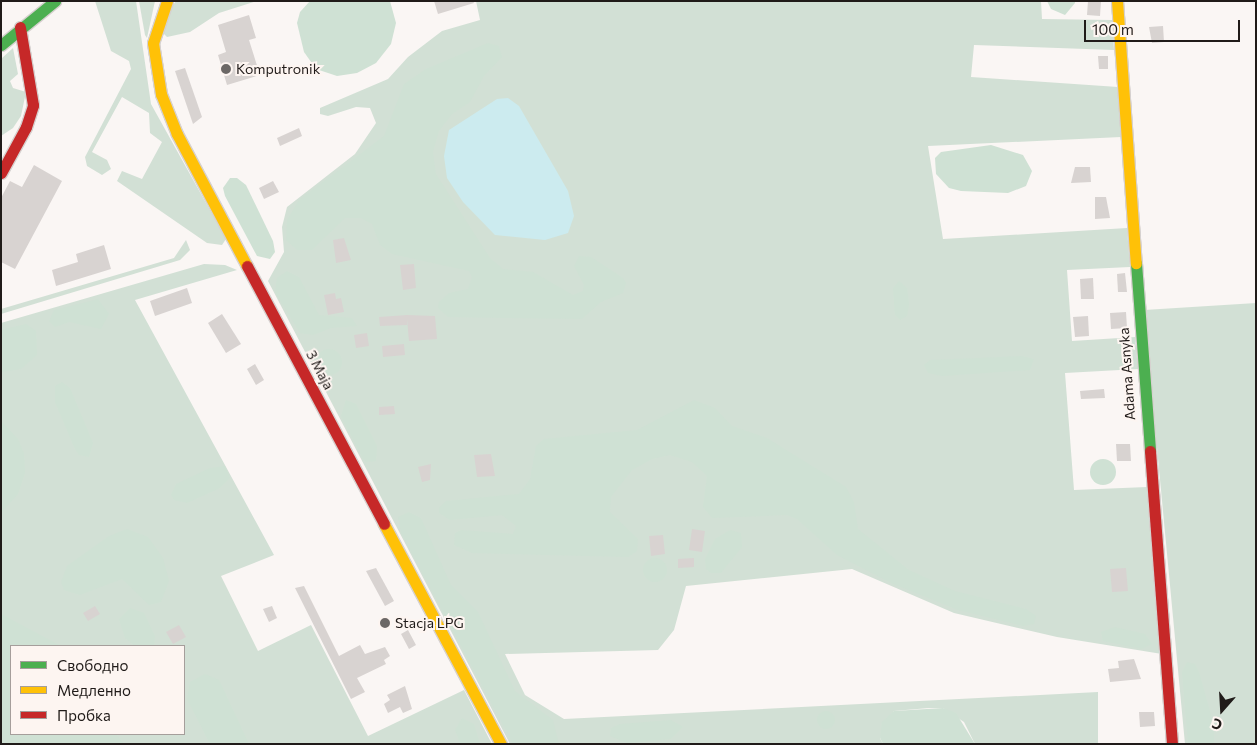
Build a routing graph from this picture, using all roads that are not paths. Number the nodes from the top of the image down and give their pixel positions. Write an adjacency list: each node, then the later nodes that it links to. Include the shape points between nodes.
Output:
1 (56, 1): 4 (main road)
2 (167, 1): 10 (main road, 3 Maja, via 157,21 153,43 156,76 177,134)
3 (1117, 1): 11 (main road, Adama Asnyka)
4 (20, 27): 5 (main road); 6 (main road, via 33,105)
5 (1, 45)
6 (17, 144): 7 (main road); 8 (main road)
7 (1, 148)
8 (5, 161): 9 (main road)
9 (1, 173)
10 (501, 744)
11 (1172, 744)

